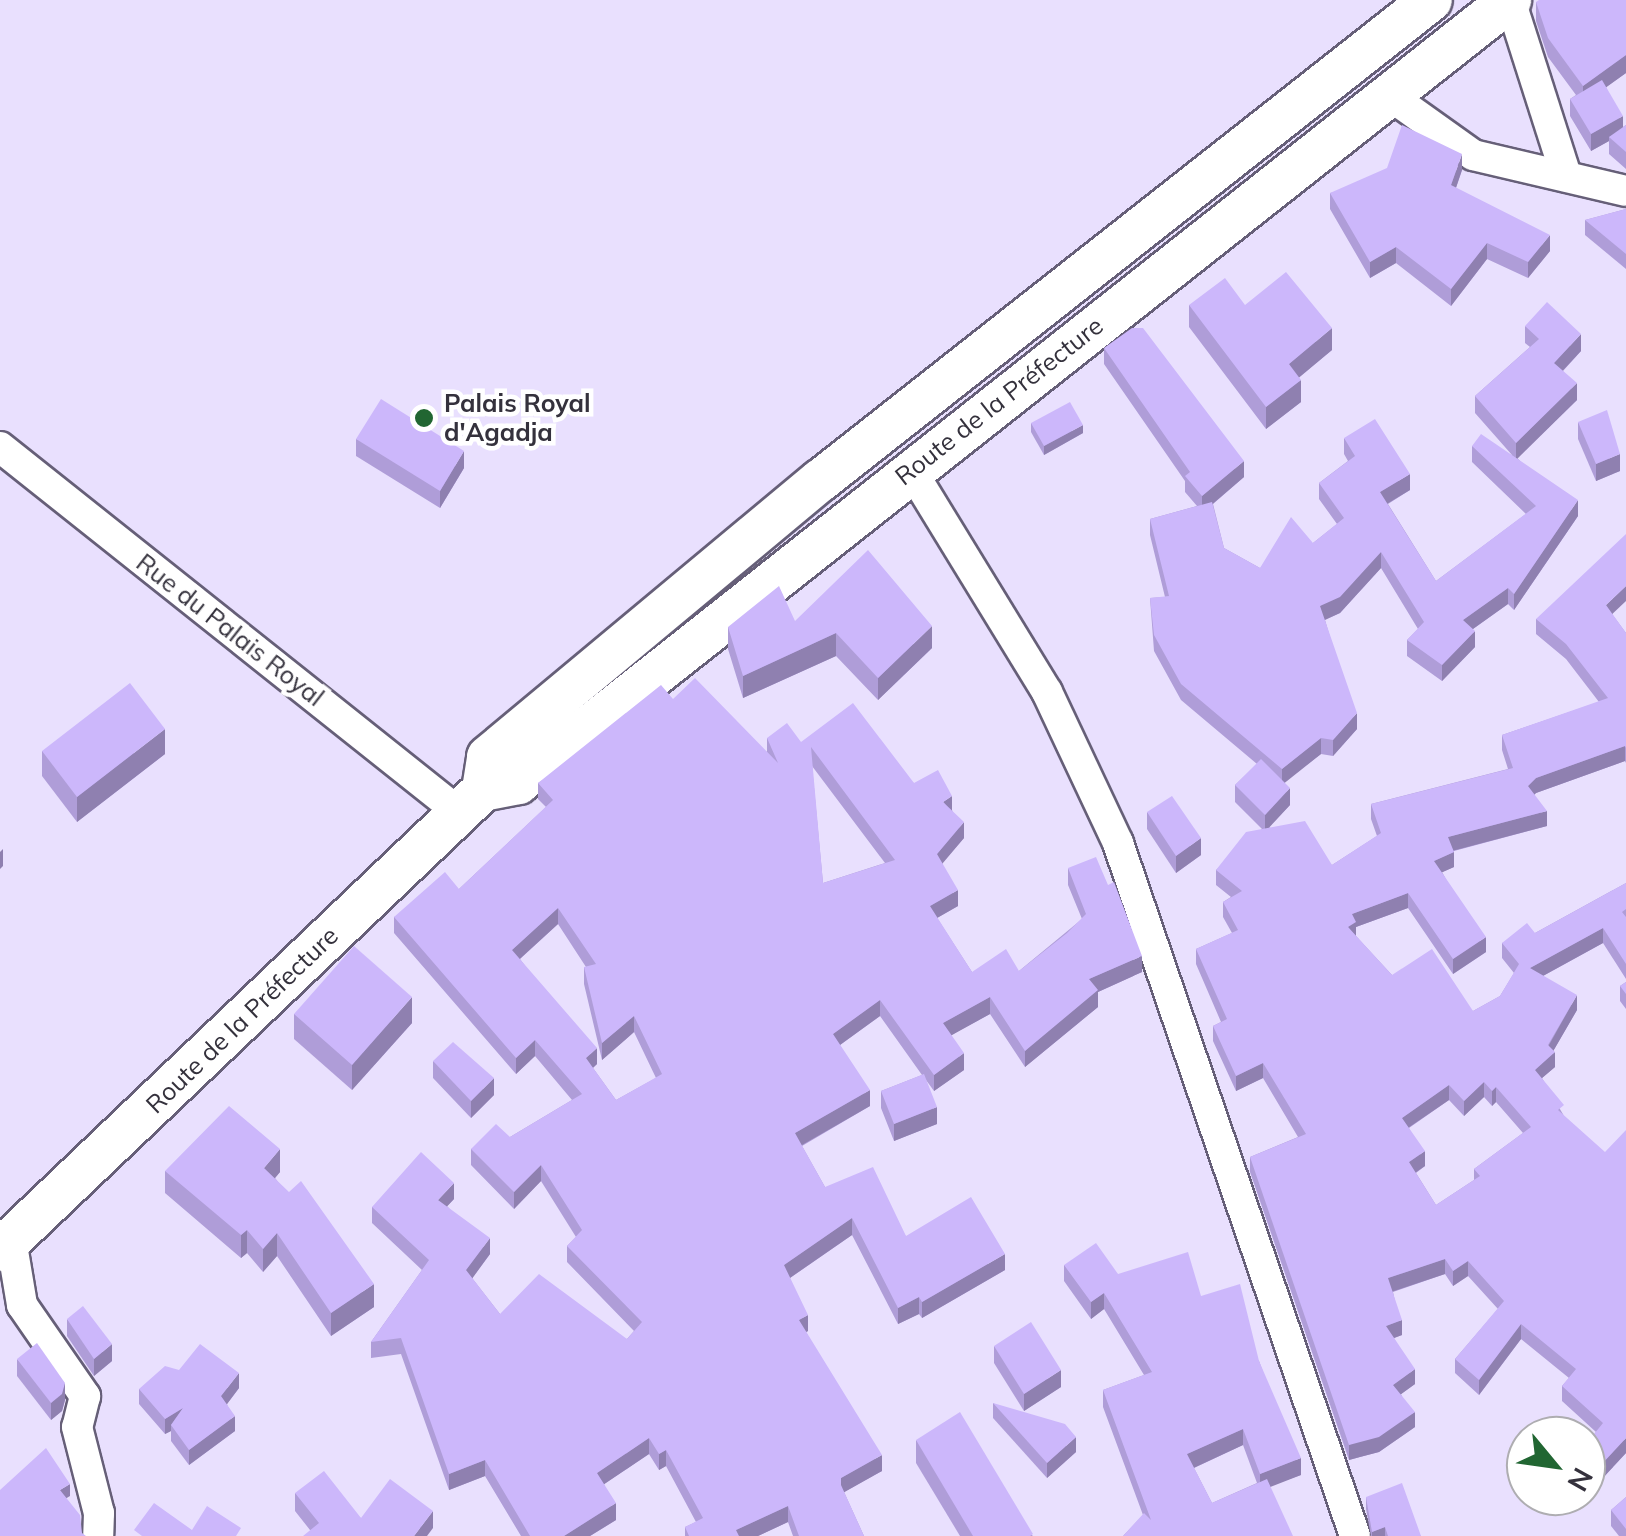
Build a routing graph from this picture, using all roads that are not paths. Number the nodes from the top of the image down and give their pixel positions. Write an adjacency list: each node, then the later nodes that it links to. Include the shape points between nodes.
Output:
1 (1432, 0): 8 (street, Route de la Préfecture, via 821,480 503,744 488,757)
2 (1510, 0): 3 (street, Route de la Préfecture); 4 (street)
3 (1389, 95): 4 (street, via 1474,155); 7 (street, Route de la Préfecture)
4 (1566, 176): 5 (street)
5 (1626, 191)
6 (0, 447): 8 (street, Rue du Palais Royal)
7 (911, 470): 8 (street, Route de la Préfecture, via 518,783); 11 (street, via 1047,692 1118,843)
8 (471, 801): 9 (street, Route de la Préfecture)
9 (6, 1245): 10 (street, via 22,1305 85,1396 77,1427 100,1513)
10 (98, 1536)
11 (1355, 1536)

